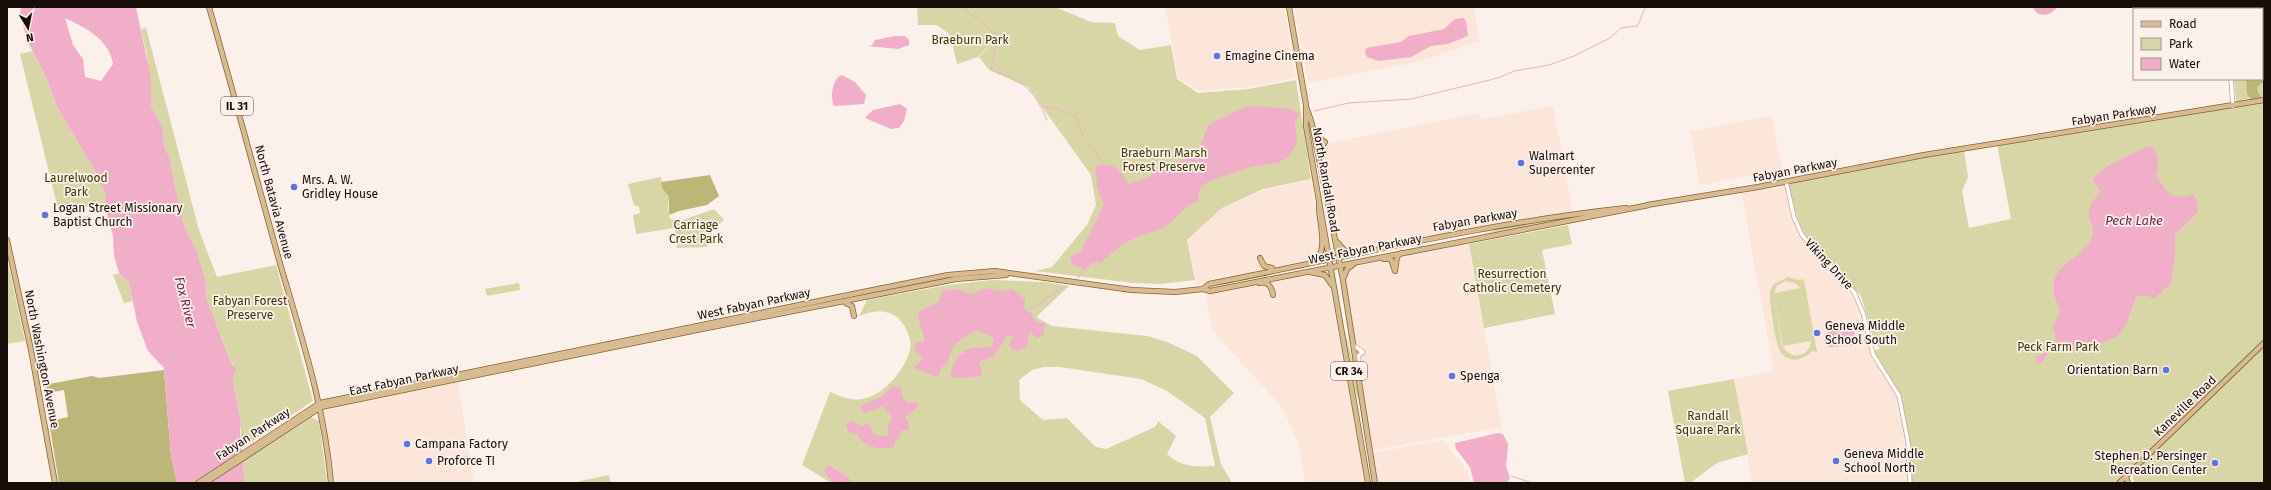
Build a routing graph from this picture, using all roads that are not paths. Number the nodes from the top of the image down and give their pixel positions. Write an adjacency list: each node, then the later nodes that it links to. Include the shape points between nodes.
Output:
1 (209, 7): 37 (main road, North Batavia Avenue / IL 31)
2 (1289, 7): 5 (main road, North Randall Road / CR 34)
3 (2231, 80): 6 (street)
4 (2264, 100): 6 (main road, Fabyan Parkway)
5 (1306, 105): 7 (main road, North Randall Road / CR 34); 10 (main road, North Randall Road / CR 34, via 1306,126)
6 (2233, 106): 8 (main road, Fabyan Parkway, via 1924,155)
7 (1315, 135): 9 (main road, North Randall Road / CR 34); 9 (main road, via 1325,142 1321,148)
8 (1786, 181): 11 (main road, Fabyan Parkway); 46 (street, Viking Drive, via 1794,217 1800,231 1812,249 1854,292 1863,313 1873,354 1899,396 1908,442)
9 (1324, 184): 12 (main road, North Randall Road / CR 34)
10 (1319, 194): 18 (main road, North Randall Road / CR 34); 20 (main road, via 1318,214 1322,249 1320,256)
11 (1649, 205): 14 (main road, Fabyan Parkway, via 1497,225); 15 (main road, West Fabyan Parkway)
12 (1335, 239): 14 (main road, via 1345,251); 16 (main road, North Randall Road / CR 34)
13 (7, 240): 40 (main road, North Washington Avenue, via 31,350)
14 (1375, 250): 16 (main road, Fabyan Parkway)
15 (1402, 252): 19 (main road, West Fabyan Parkway); 19 (main road, via 1397,257 1395,270 1389,258)
16 (1339, 257): 18 (main road, Fabyan Parkway); 22 (main road, CR 34)
17 (1260, 258): 21 (main road, via 1262,265 1268,268)
18 (1329, 259): 20 (main road, West Fabyan Parkway); 23 (main road, CR 34)
19 (1360, 261): 22 (main road, West Fabyan Parkway); 31 (main road, via 1345,272)
20 (1310, 263): 21 (main road, West Fabyan Parkway)
21 (1304, 264): 27 (main road, West Fabyan Parkway, via 1209,284)
22 (1340, 265): 23 (main road, West Fabyan Parkway); 31 (main road, CR 34)
23 (1331, 266): 24 (main road, West Fabyan Parkway); 28 (main road, CR 34)
24 (1302, 272): 26 (main road, West Fabyan Parkway); 28 (main road, via 1325,275)
25 (1026, 275): 27 (main road, West Fabyan Parkway, via 1132,290 1175,292); 30 (main road, West Fabyan Parkway, via 956,279); 35 (main road, West Fabyan Parkway, via 995,271 948,275)
26 (1224, 288): 27 (main road, West Fabyan Parkway, via 1210,291); 29 (main road, via 1264,282 1271,287)
27 (1203, 289)
28 (1335, 290): 44 (main road, CR 34)
29 (1274, 295)
30 (844, 302): 32 (main road, via 852,306); 35 (main road, West Fabyan Parkway)
31 (1346, 302): 33 (main road, CR 34)
32 (854, 316)
33 (1352, 341): 36 (main road, CR 34); 36 (street, via 1355,348 1363,352 1358,356)
34 (2264, 343): 39 (main road, Kaneville Road)
35 (489, 370): 37 (main road, East Fabyan Parkway)
36 (1360, 391): 45 (main road, CR 34)
37 (320, 405): 38 (main road, Fabyan Parkway); 43 (main road, IL 31)
38 (265, 441): 41 (main road, Fabyan Parkway); 42 (main road, Fabyan Parkway)
39 (2126, 476): 47 (main road, Kaneville Road); 48 (main road)
40 (55, 483)
41 (198, 483)
42 (206, 483)
43 (330, 483)
44 (1368, 483)
45 (1375, 483)
46 (1910, 483)
47 (2119, 483)
48 (2128, 483)

